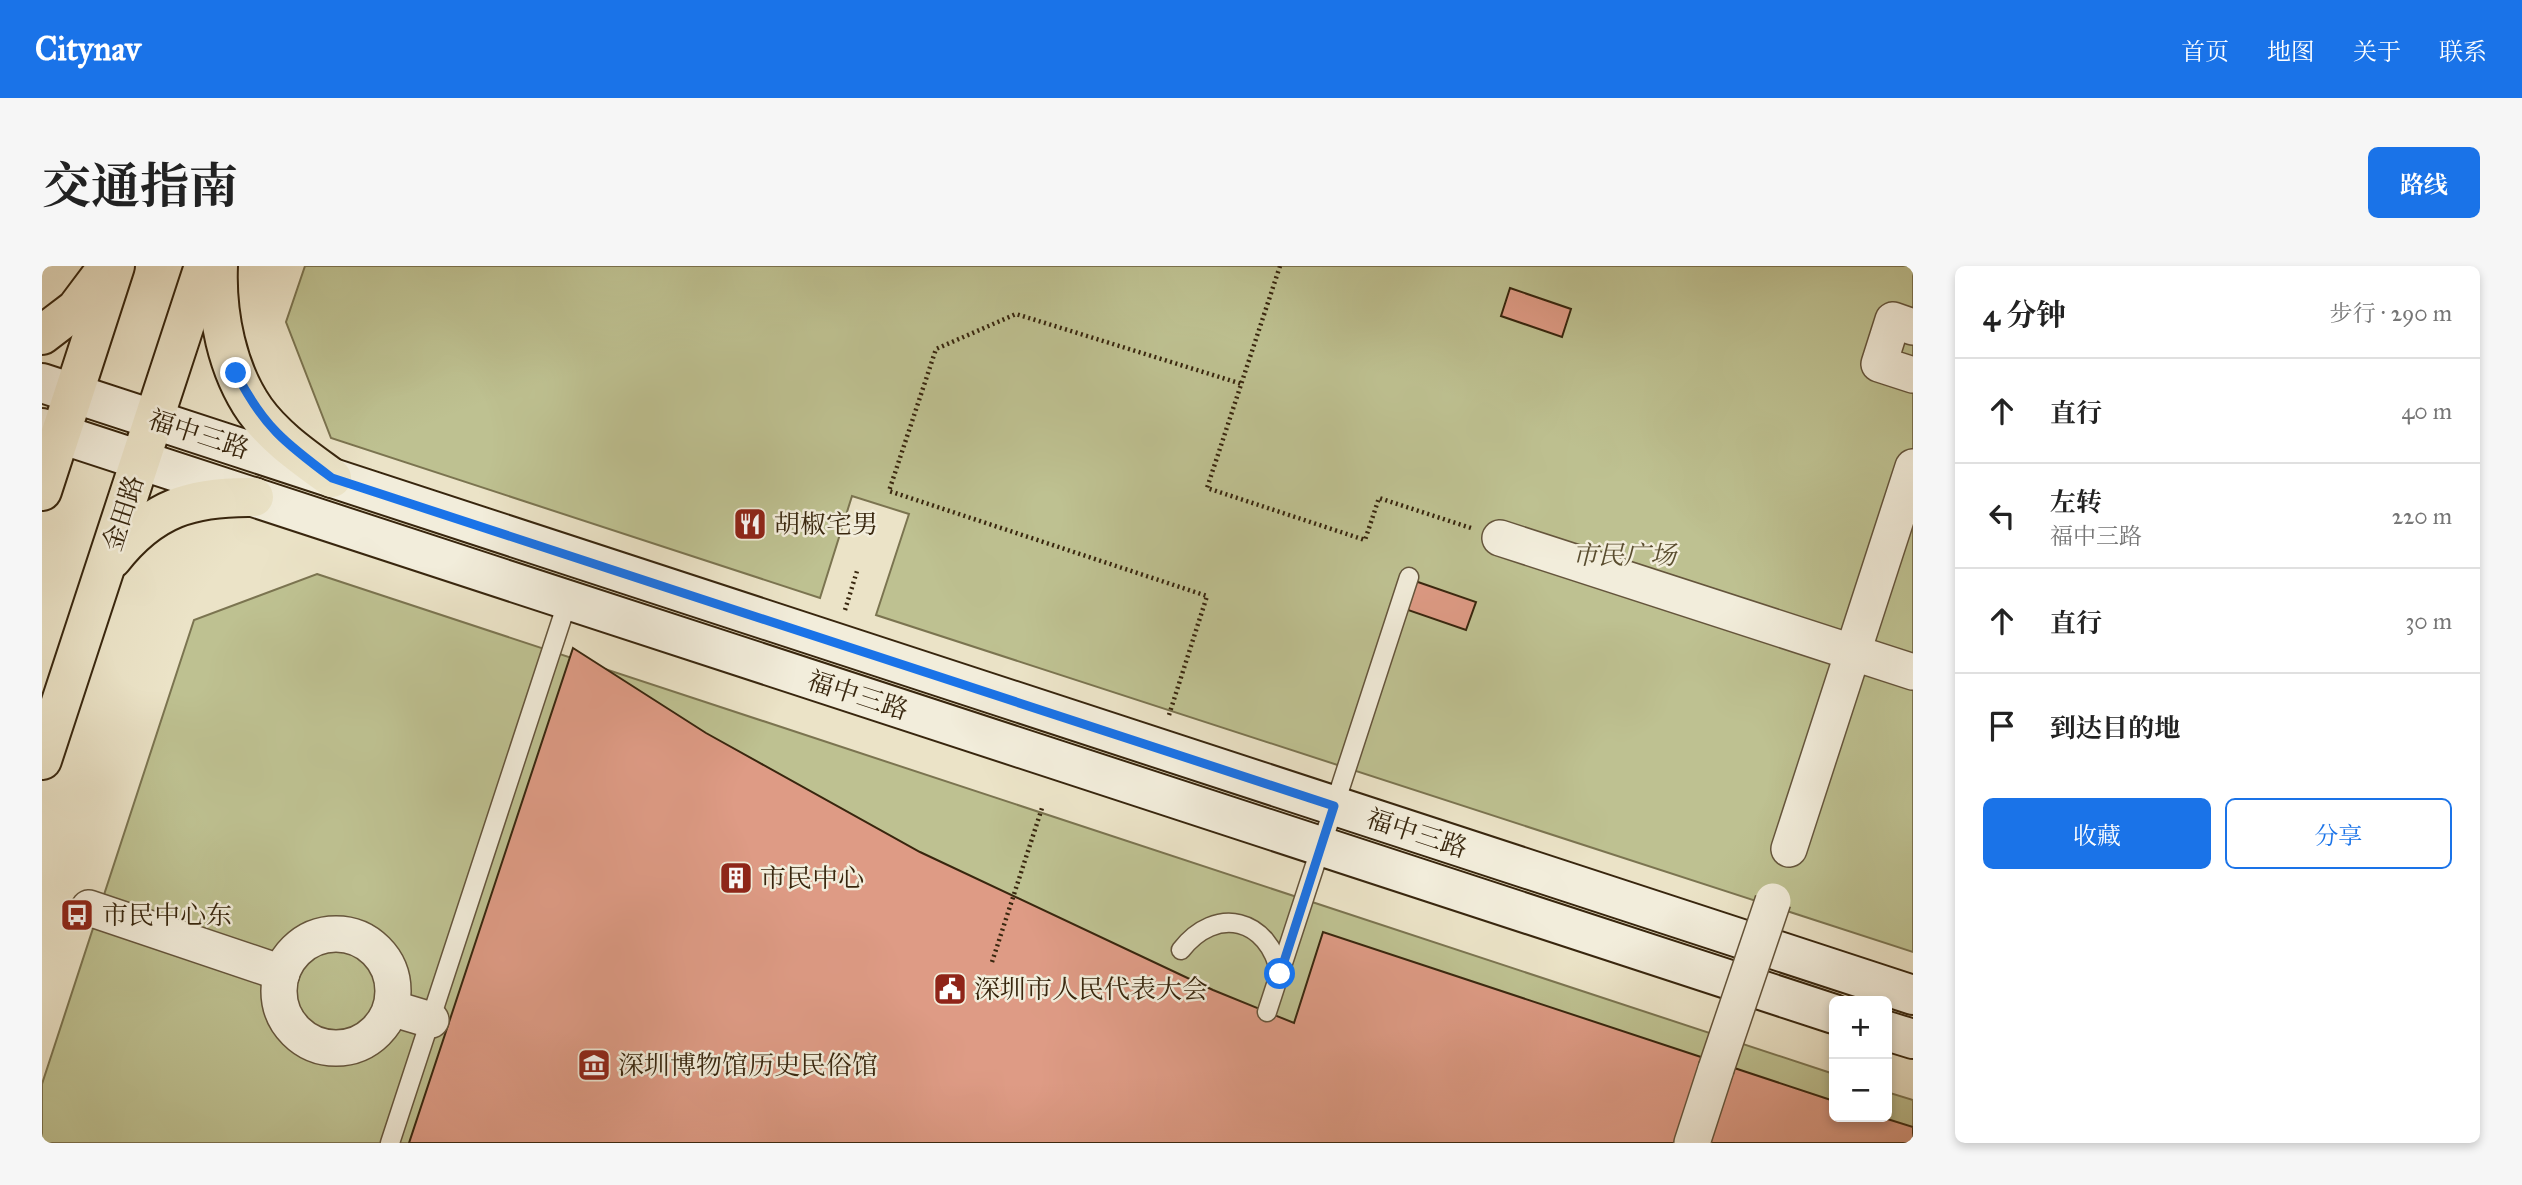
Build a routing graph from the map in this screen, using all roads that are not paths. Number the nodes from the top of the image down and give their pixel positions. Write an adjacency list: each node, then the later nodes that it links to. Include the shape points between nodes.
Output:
1 (109, 266): 6 (main road, via 76,309)
2 (115, 266): 8 (main road)
3 (204, 266): 9 (main road, 金田路)
4 (218, 266): 13 (main road, via 221,328 255,410 288,445)
5 (1913, 327): 7 (street, via 1894,320 1879,364)
6 (42, 335)
7 (1913, 375)
8 (58, 388): 9 (street, 福中三路); 10 (main road)
9 (154, 419): 11 (main road, 金田路); 13 (street, 福中三路)
10 (51, 431): 11 (street, 福中三路); 14 (main road)
11 (141, 460): 15 (street, 福中三路); 17 (main road, 金田路)
12 (1913, 467): 20 (street)
13 (332, 478): 23 (street, 福中三路)
14 (42, 491)
15 (254, 497): 17 (main road, via 216,496 158,515 130,537); 19 (street, 福中三路)
16 (1500, 538): 20 (street)
17 (105, 569): 22 (main road, 金田路)
18 (1409, 577): 23 (lane)
19 (568, 600): 24 (street, 福中三路); 35 (lane)
20 (1853, 652): 21 (street); 25 (street)
21 (1913, 672)
22 (42, 760)
23 (1334, 806): 24 (lane); 31 (street, 福中三路)
24 (1321, 846): 30 (lane); 33 (street, 福中三路)
25 (1789, 849)
26 (1773, 901): 39 (street, bridge)
27 (89, 908): 29 (street)
28 (1181, 950): 30 (lane, via 1212,924 1244,925 1269,943)
29 (282, 973): 32 (street, via 279,992 284,1012 294,1028 319,1044 348,1047 367,1039 382,1026); 32 (street, via 303,944 337,933 354,937 370,945 387,965 394,991)
30 (1280, 974): 34 (lane)
31 (1913, 995)
32 (391, 1009): 35 (street)
33 (1829, 1011)
34 (1267, 1012)
35 (430, 1020): 38 (lane)
36 (1892, 1033): 37 (street)
37 (1913, 1039)
38 (390, 1143)
39 (1692, 1143)

